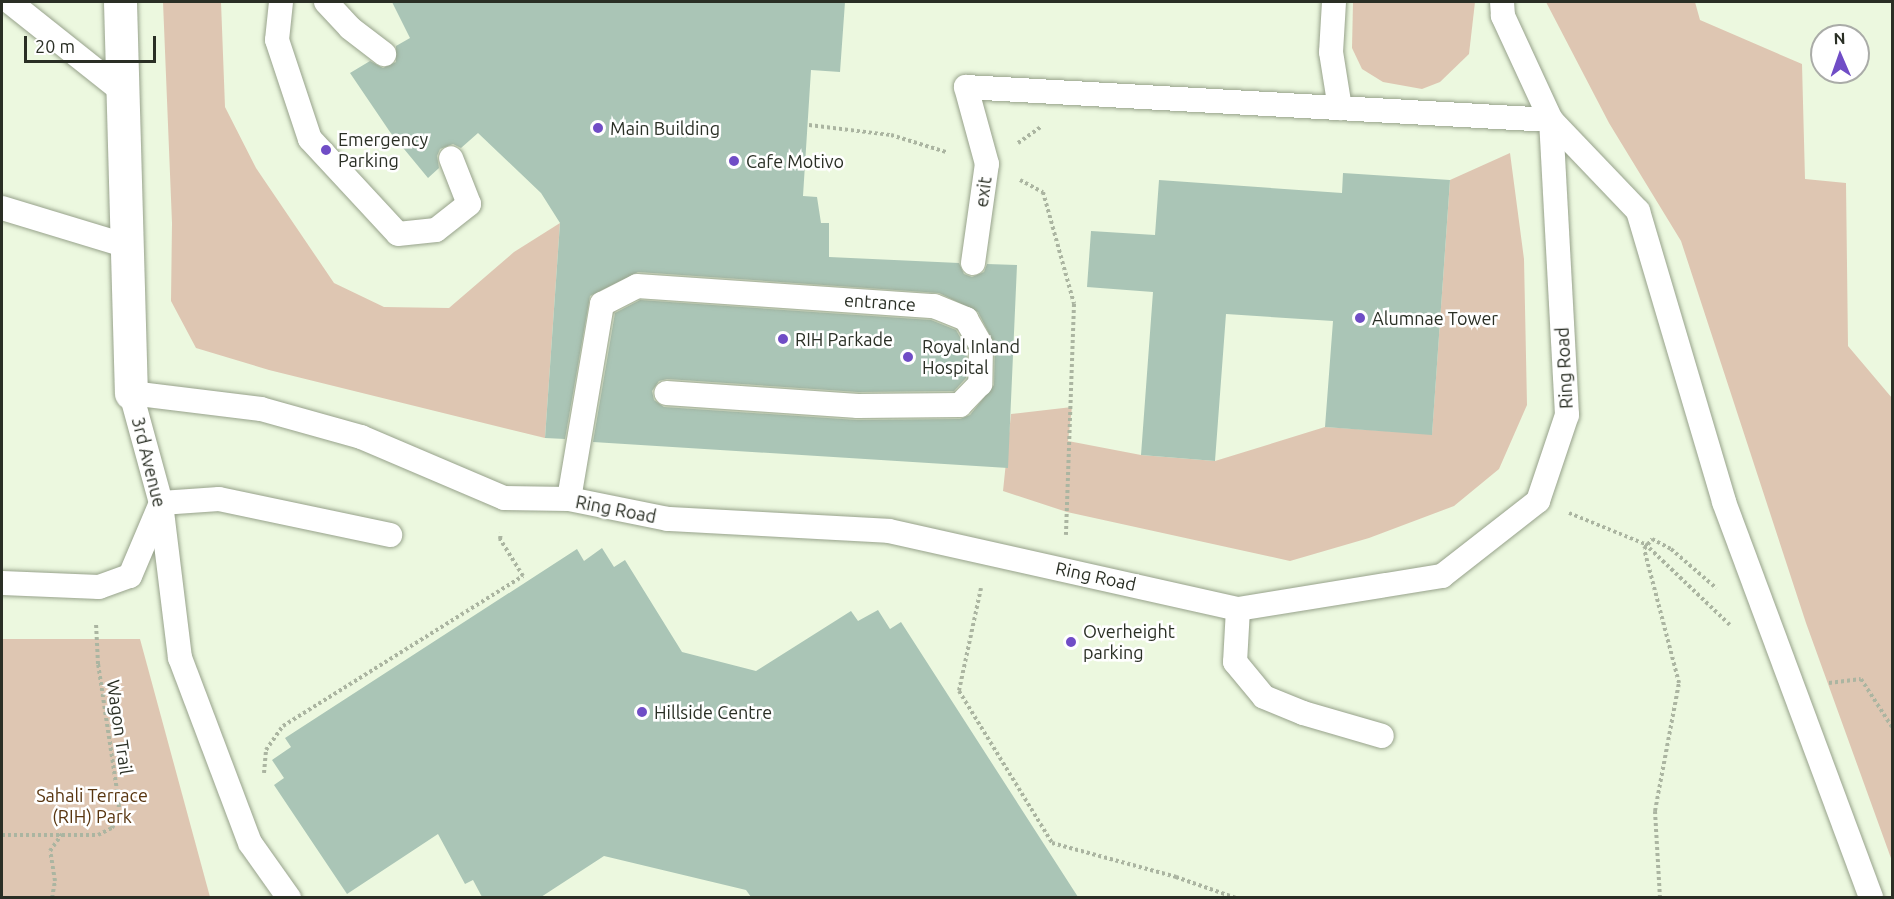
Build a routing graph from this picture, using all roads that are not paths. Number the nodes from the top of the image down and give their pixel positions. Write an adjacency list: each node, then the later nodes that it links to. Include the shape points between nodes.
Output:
1 (10, 2): 8 (lane)
2 (120, 2): 8 (street, 3rd Avenue)
3 (281, 2): 11 (lane, via 277,40 310,138 398,234 436,230 469,204)
4 (326, 2): 7 (lane, via 350,28)
5 (1334, 2): 9 (lane, via 1331,52)
6 (1502, 2): 10 (lane, Ring Road, via 1503,16)
7 (384, 54)
8 (123, 92): 13 (street, 3rd Avenue)
9 (1341, 108): 10 (lane); 14 (lane, exit, via 966,87 987,164)
10 (1551, 120): 21 (lane, Ring Road, via 1567,415 1538,501 1442,576); 24 (lane, via 1638,211 1724,502)
11 (451, 158)
12 (2, 208): 13 (lane)
13 (127, 246): 15 (street, 3rd Avenue)
14 (973, 263)
15 (131, 393): 17 (lane, Ring Road, via 261,409 361,437 504,498); 18 (lane, 3rd Avenue)
16 (666, 393): 17 (lane, entrance, via 858,406 960,405 980,384 981,345 966,319 934,306 637,286 602,304)
17 (569, 499): 21 (lane, Ring Road, via 669,519 889,531)
18 (160, 502): 19 (lane, via 219,499); 20 (lane, via 130,576 99,587); 23 (lane, 3rd Avenue, via 180,658 250,843)
19 (390, 535)
20 (2, 583)
21 (1238, 609): 22 (lane, via 1235,662 1264,697)
22 (1382, 736)
23 (289, 897)
24 (1871, 897)

